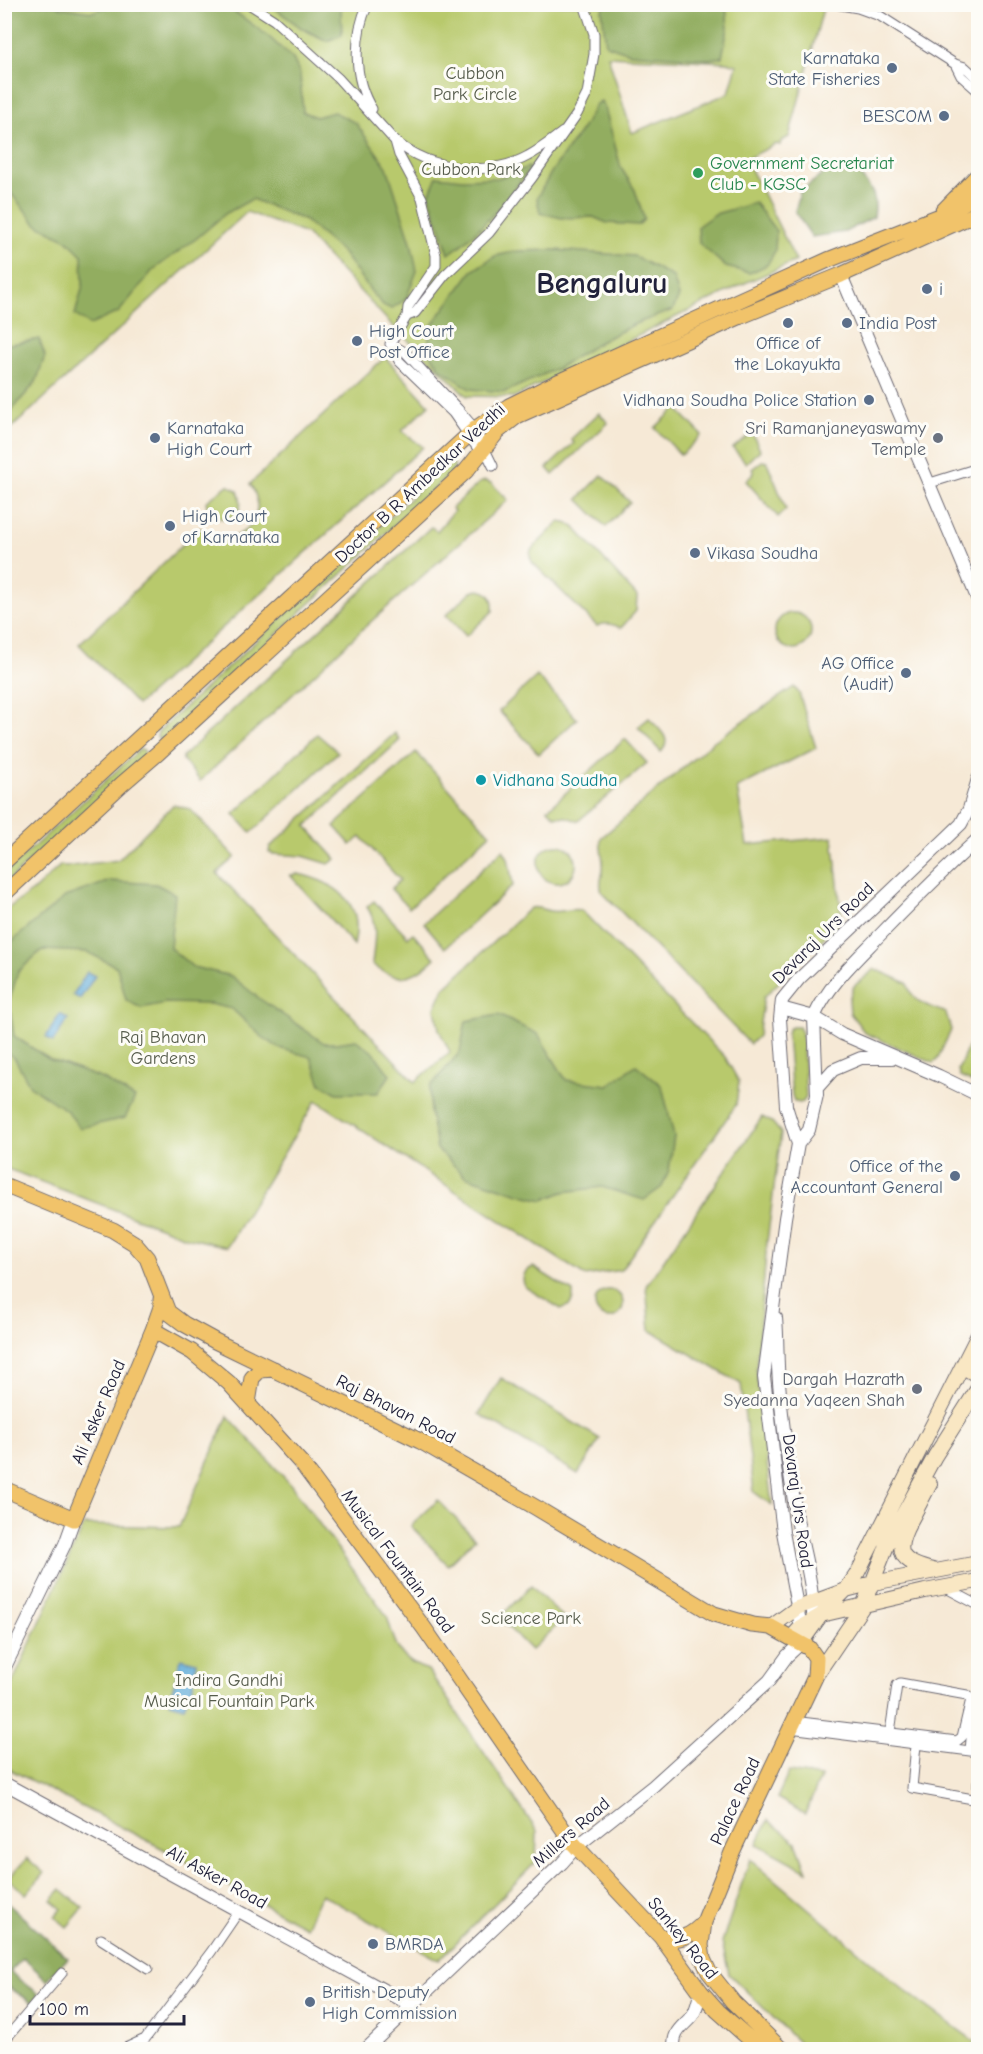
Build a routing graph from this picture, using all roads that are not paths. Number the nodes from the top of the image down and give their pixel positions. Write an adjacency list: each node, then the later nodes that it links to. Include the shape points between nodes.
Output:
1 (249, 4): 9 (street, via 299,41 339,78)
2 (368, 4): 9 (street, via 357,42 358,72 367,101)
3 (593, 4): 5 (street)
4 (835, 4): 6 (street, via 880,16)
5 (586, 9): 10 (street, via 594,34 592,74 587,94)
6 (955, 64): 7 (street); 8 (street, via 961,76)
7 (978, 79)
8 (978, 91)
9 (382, 127): 11 (street)
10 (563, 132): 11 (street, via 528,156 482,168 435,163); 17 (street, via 489,233 445,275 415,313)
11 (395, 141): 17 (street, via 422,198 436,255 436,266 408,307)
12 (978, 175): 15 (main road)
13 (978, 195): 15 (main road, Doctor B R Ambedkar Veedhi)
14 (978, 213): 16 (main road, Doctor B R Ambedkar Veedhi)
15 (940, 216): 18 (main road, Doctor B R Ambedkar Veedhi, via 736,299 509,406)
16 (841, 275): 19 (main road, Doctor B R Ambedkar Veedhi, via 525,412 498,431); 21 (street)
17 (407, 316): 18 (street, via 390,344 399,361)
18 (471, 432): 19 (street); 25 (main road, Doctor B R Ambedkar Veedhi)
19 (483, 451): 26 (main road, Doctor B R Ambedkar Veedhi, via 466,471)
20 (978, 468): 21 (street)
21 (930, 483): 22 (street)
22 (978, 600)
23 (978, 779): 27 (street, Devaraj Urs Road, via 961,824 800,979 782,1000)
24 (978, 838): 28 (street, via 833,983)
25 (4, 862)
26 (4, 894)
27 (781, 1008): 28 (street); 32 (street, Devaraj Urs Road)
28 (814, 1017): 29 (street); 30 (street, Devaraj Urs Road)
29 (896, 1058): 30 (street, via 861,1058 833,1070); 31 (street)
30 (817, 1088): 33 (street, Devaraj Urs Road)
31 (978, 1095)
32 (786, 1106): 33 (street, via 797,1116); 34 (street, Devaraj Urs Road)
33 (814, 1106): 34 (street, Devaraj Urs Road, via 809,1130)
34 (798, 1144): 37 (street, Devaraj Urs Road)
35 (4, 1185): 36 (main road, Raj Bhavan Road, via 113,1230 134,1243 147,1258)
36 (161, 1299): 38 (main road, Ali Asker Road); 41 (main road, Raj Bhavan Road, via 168,1312 184,1324)
37 (774, 1308): 54 (street, Devaraj Urs Road, via 784,1436); 57 (street, Devaraj Urs Road, via 764,1377 783,1532)
38 (153, 1330): 44 (main road, Musical Fountain Road, via 198,1357); 47 (main road, Ali Asker Road)
39 (978, 1335): 40 (main road)
40 (963, 1367): 42 (main road); 53 (main road)
41 (274, 1369): 44 (main road, via 260,1370 252,1378); 59 (main road, Raj Bhavan Road, via 420,1441 714,1614)
42 (978, 1376)
43 (978, 1388): 45 (main road, Palace Road)
44 (248, 1403): 71 (main road, Musical Fountain Road, via 302,1464 424,1628)
45 (943, 1446): 49 (main road, Palace Road, via 942,1461 902,1538 900,1550 917,1566); 51 (main road, Palace Road, via 890,1538)
46 (4, 1489): 47 (main road)
47 (74, 1519): 61 (street, Ali Asker Road)
48 (978, 1563): 49 (main road)
49 (935, 1571): 51 (main road)
50 (978, 1581): 52 (main road)
51 (873, 1583): 53 (main road); 56 (main road, Palace Road)
52 (944, 1587): 55 (street); 56 (main road)
53 (846, 1590): 54 (main road); 58 (main road)
54 (814, 1601): 57 (main road); 58 (street, Devaraj Urs Road)
55 (978, 1605)
56 (863, 1606): 58 (main road); 62 (main road, Palace Road)
57 (797, 1608): 59 (main road); 60 (street, Devaraj Urs Road)
58 (817, 1617): 60 (main road)
59 (771, 1627): 60 (main road)
60 (798, 1636): 62 (main road, via 816,1658); 71 (street, Millers Road, via 769,1681 653,1786)
61 (4, 1669)
62 (814, 1677): 64 (main road, Palace Road)
63 (978, 1709): 67 (street, via 973,1715)
64 (792, 1724): 65 (street); 66 (street); 73 (main road, Palace Road)
65 (890, 1732): 65 (street, via 957,1741 962,1737 971,1699 967,1695 900,1683)
66 (916, 1745): 67 (street); 70 (street, via 912,1788 973,1799)
67 (974, 1752)
68 (4, 1783): 72 (street, Ali Asker Road)
69 (978, 1783): 70 (street)
70 (978, 1795)
71 (576, 1847): 74 (main road, Sankey Road); 81 (street, Millers Road)
72 (239, 1911): 81 (street, Ali Asker Road); 83 (street, via 145,2039)
73 (704, 1922): 74 (main road, via 685,1937); 76 (main road, Palace Road)
74 (661, 1937): 80 (main road, Sankey Road)
75 (100, 1939): 77 (street)
76 (701, 1945): 78 (main road, Sankey Road)
77 (148, 1969)
78 (710, 1972): 80 (main road); 87 (main road, Sankey Road, via 733,2002)
79 (63, 1973): 82 (street)
80 (701, 1992): 85 (street, via 693,2015 673,2038); 86 (main road, Sankey Road)
81 (411, 2005): 84 (street, Millers Road)
82 (4, 2041)
83 (121, 2049)
84 (365, 2049)
85 (674, 2049)
86 (762, 2049)
87 (782, 2049)

